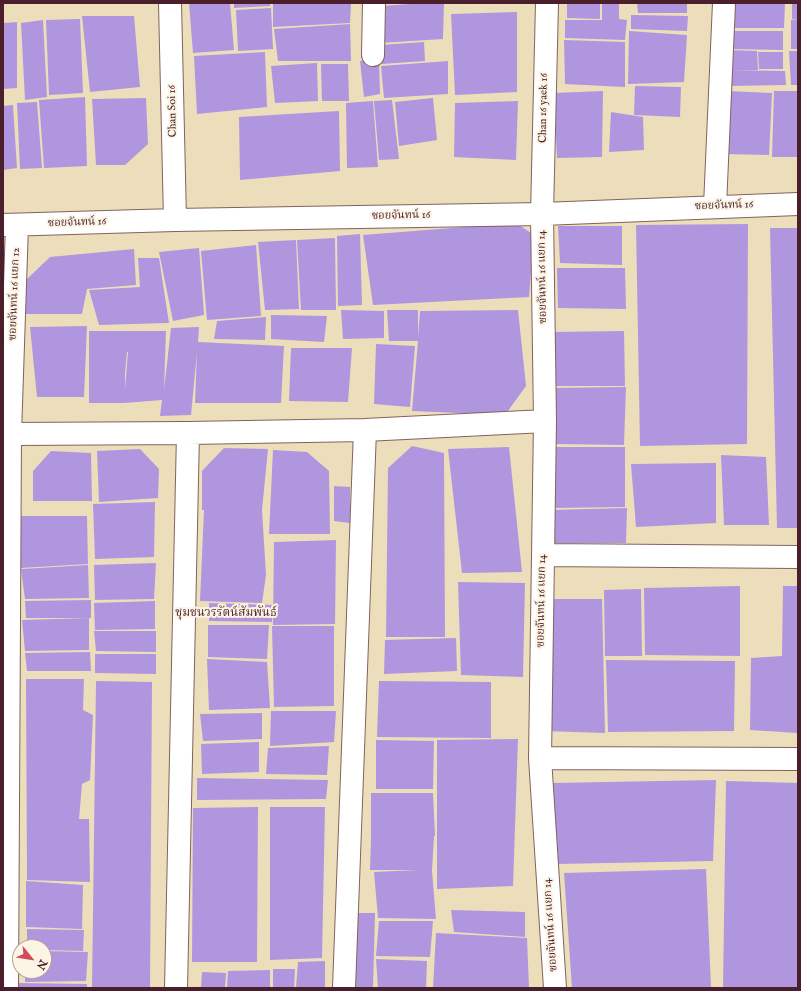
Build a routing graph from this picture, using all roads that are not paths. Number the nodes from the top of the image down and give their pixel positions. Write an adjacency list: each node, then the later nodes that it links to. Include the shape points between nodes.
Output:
1 (170, 3): 9 (street, Chan Soi 16)
2 (374, 3): 5 (street)
3 (547, 3): 8 (street, Chan 16 yaek 16)
4 (724, 3): 7 (street)
5 (373, 55)
6 (798, 204): 7 (street, ซอยจันทน์ 16)
7 (715, 206): 8 (street, ซอยจันทน์ 16)
8 (542, 214): 9 (street, ซอยจันทน์ 16); 11 (street, ซอยจันทน์ 16 แยก 14)
9 (175, 220): 10 (street, ซอยจันทน์ 16)
10 (10, 225): 14 (street, ซอยจันทน์ 16 แยก 12)
11 (545, 421): 12 (street); 15 (street, ซอยจันทน์ 16 แยก 14)
12 (365, 430): 13 (street); 21 (street)
13 (188, 433): 14 (street); 20 (street)
14 (10, 434): 19 (street, ซอยจันทน์ 16 แยก 12)
15 (543, 555): 16 (street); 17 (street, ซอยจันทน์ 16 แยก 14)
16 (798, 557)
17 (540, 758): 18 (street); 22 (street, ซอยจันทน์ 16 แยก 14)
18 (798, 759)
19 (7, 988)
20 (176, 988)
21 (344, 988)
22 (555, 988)

